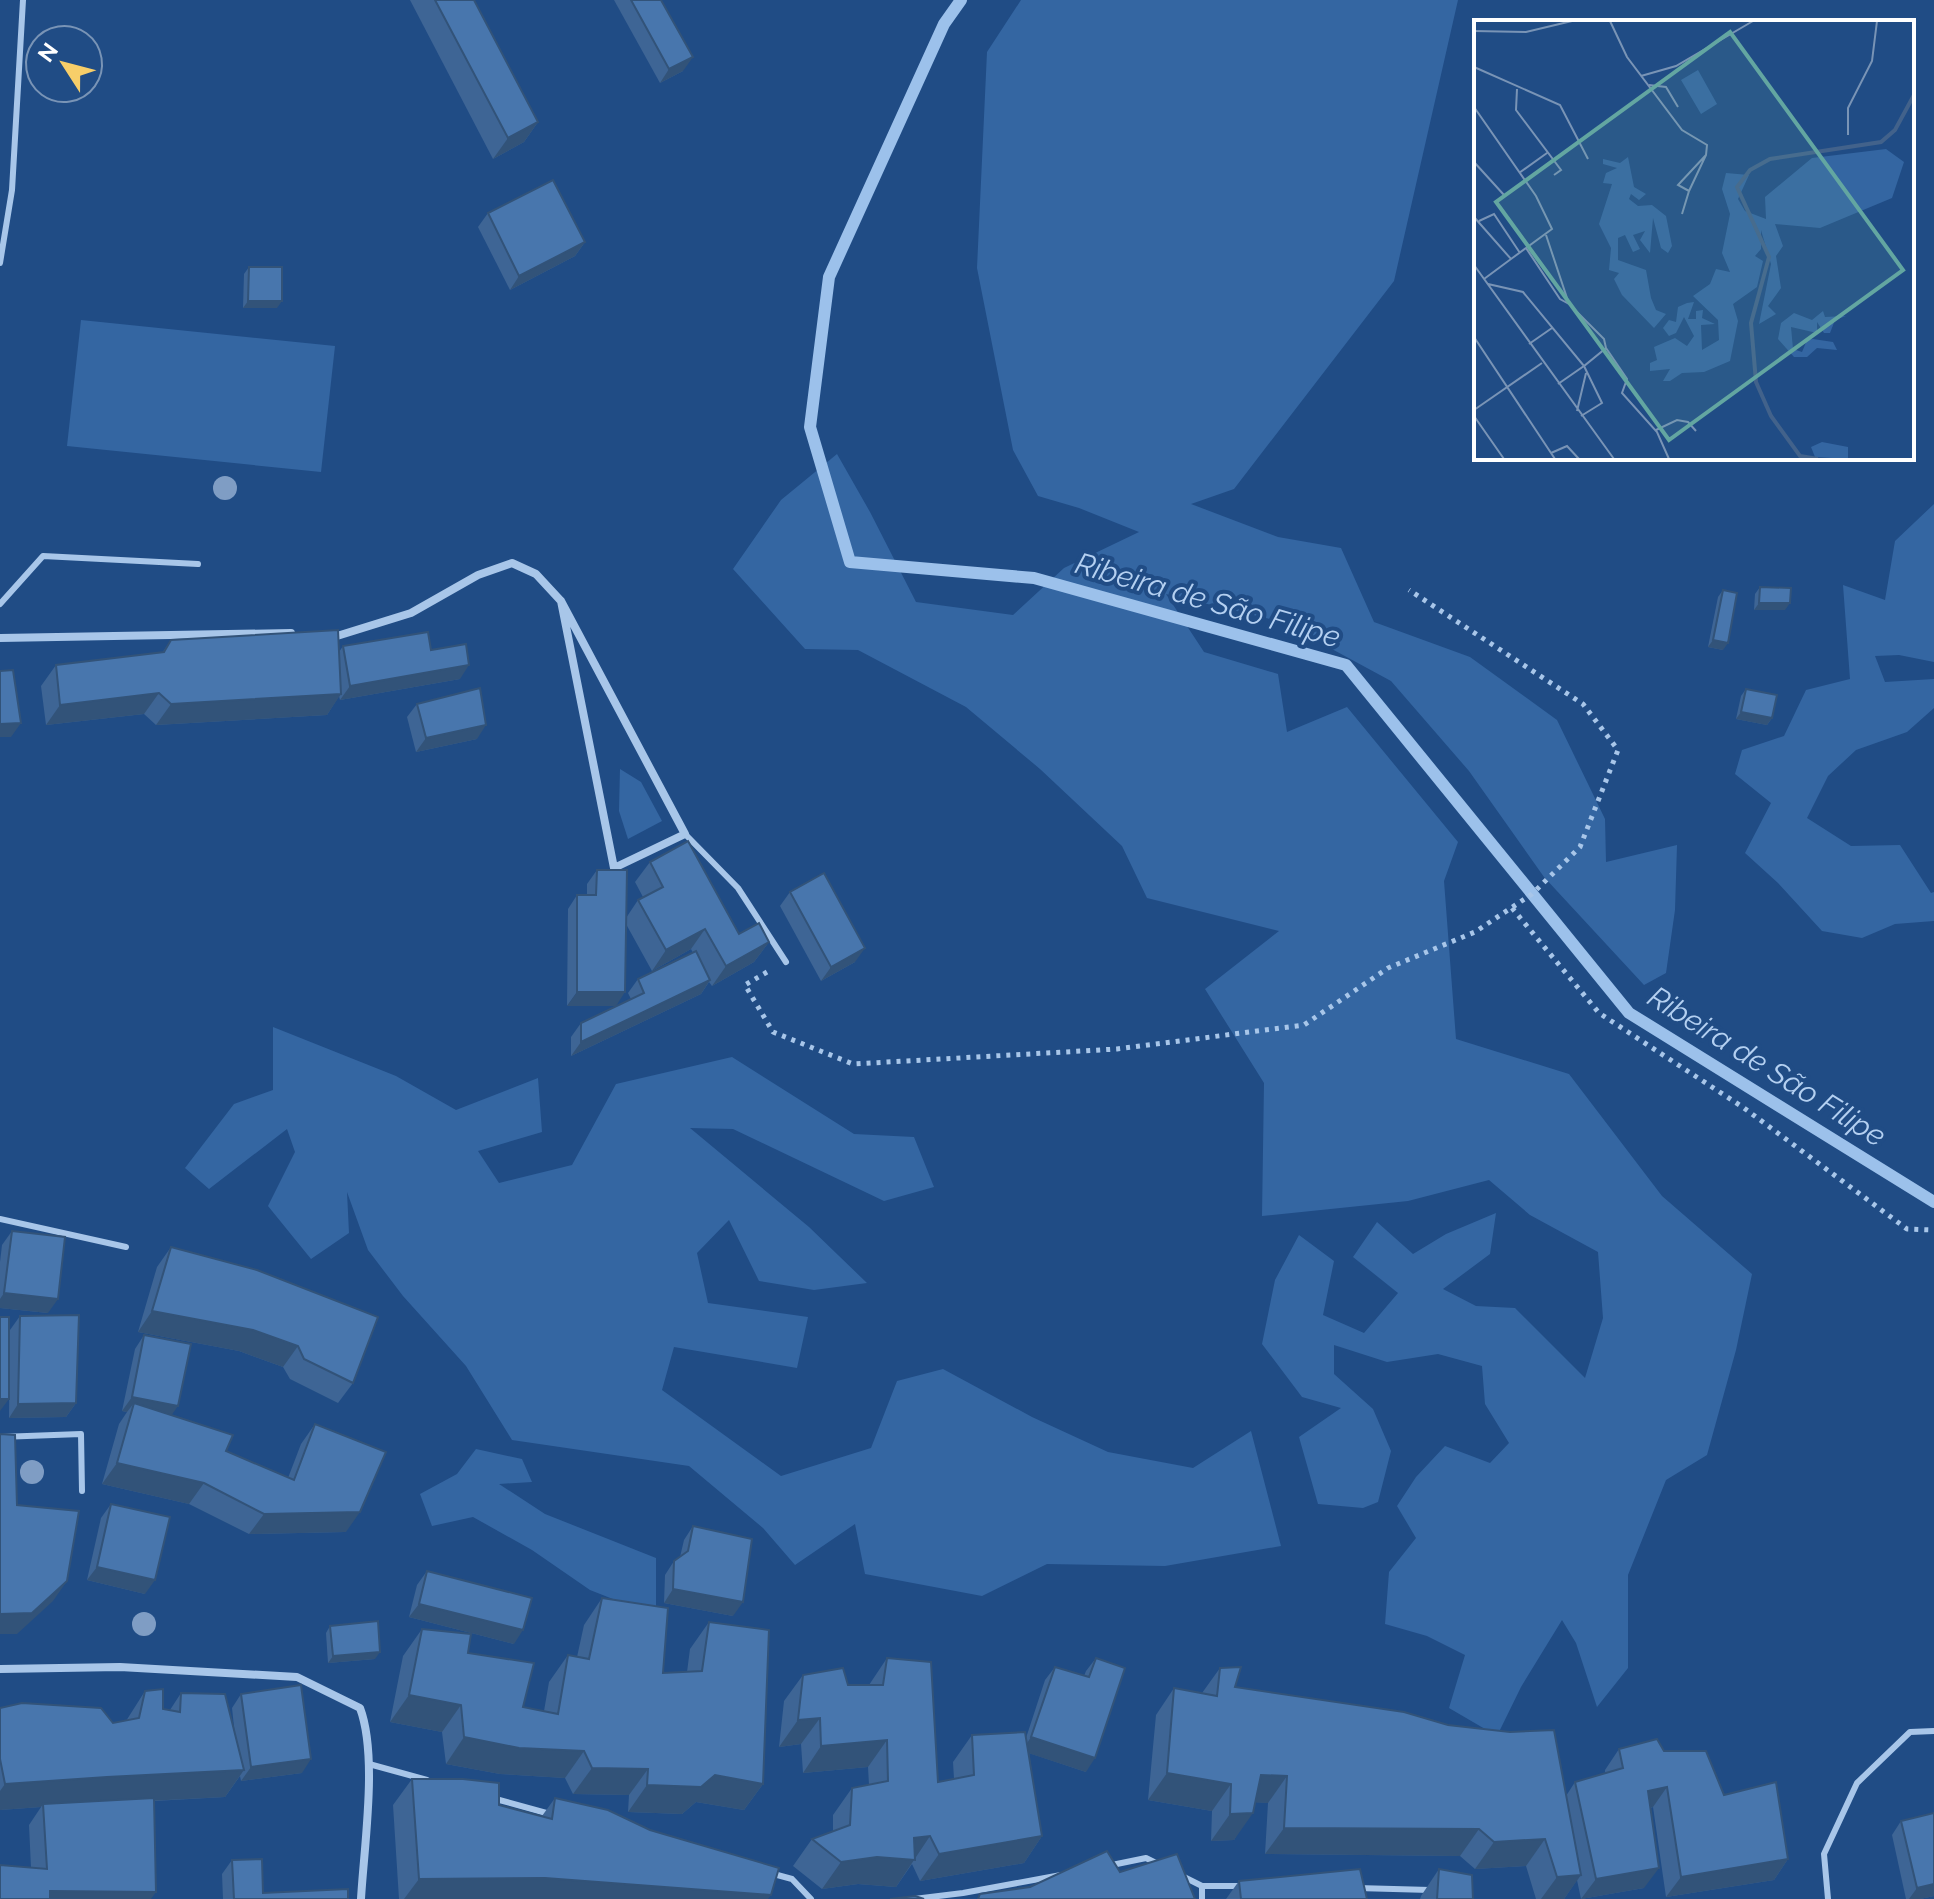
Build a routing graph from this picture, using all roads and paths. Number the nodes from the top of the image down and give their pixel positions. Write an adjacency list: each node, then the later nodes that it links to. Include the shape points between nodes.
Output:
1 (23, 0): 2 (lane, via 12,190)
2 (0, 263)
3 (198, 564): 6 (lane, via 43,556)
4 (1409, 590): 11 (path, via 1583,704 1618,750 1580,847)
5 (561, 601): 8 (street, via 536,574 512,563 478,575 411,613); 10 (street); 10 (street, via 614,868)
6 (0, 604)
7 (300, 633): 9 (street)
8 (325, 635)
9 (0, 638)
10 (685, 834): 12 (lane, via 738,888)
11 (1512, 908): 12 (path, via 1475,932 1388,968 1304,1025 1117,1049 853,1064 773,1032 745,985); 14 (path, via 1599,1013 1744,1108 1907,1229)
12 (786, 962)
13 (0, 1219): 15 (lane)
14 (1934, 1230)
15 (126, 1247)
16 (0, 1437): 17 (lane, via 81,1434)
17 (82, 1491)
18 (0, 1669): 20 (street, via 120,1667 297,1677 360,1708 368,1729)
19 (1934, 1731): 37 (lane, via 1910,1732 1857,1783 1824,1854)
20 (369, 1764): 21 (lane); 33 (street)
21 (429, 1781)
22 (489, 1797): 23 (lane)
23 (565, 1818)
24 (1160, 1865): 25 (lane, via 1146,1858)
25 (1100, 1867)
26 (761, 1871): 34 (lane, via 792,1879)
27 (1174, 1872): 29 (lane)
28 (1070, 1873): 35 (lane)
29 (1202, 1886): 30 (lane); 36 (lane)
30 (1248, 1886)
31 (1355, 1888): 32 (lane)
32 (1432, 1890)
33 (361, 1899)
34 (811, 1899)
35 (914, 1899)
36 (1202, 1899)
37 (1828, 1899)

